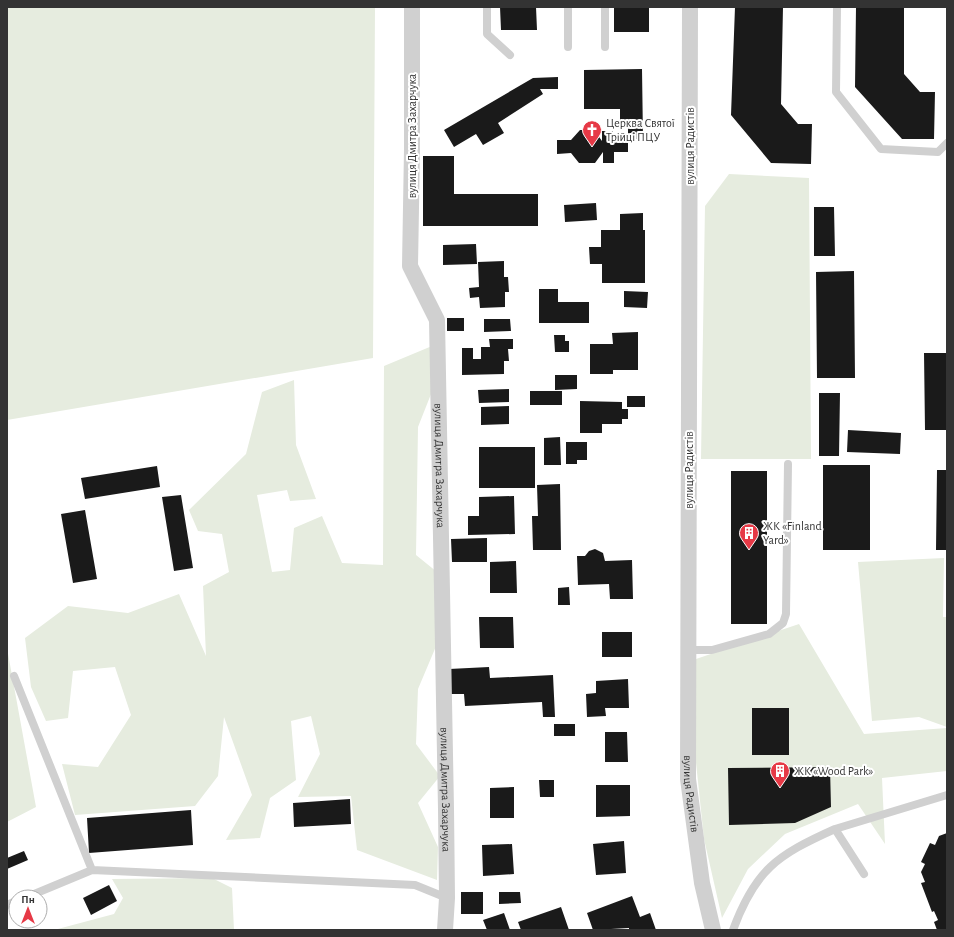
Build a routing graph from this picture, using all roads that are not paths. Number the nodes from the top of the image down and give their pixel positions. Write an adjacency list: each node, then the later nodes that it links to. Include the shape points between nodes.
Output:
1 (412, 7): 19 (street, вулиця Дмитра Захарчука, via 410,266 437,320)
2 (487, 7): 9 (lane, via 487,34)
3 (568, 7): 7 (lane)
4 (605, 7): 8 (lane)
5 (690, 7): 12 (street, вулиця Радистів)
6 (837, 7): 10 (lane, via 836,92 880,149 938,152)
7 (568, 47)
8 (605, 47)
9 (510, 55)
10 (947, 143)
11 (788, 464): 12 (lane, via 786,614 783,623 769,634 712,650)
12 (689, 650): 21 (street, вулиця Радистів, via 688,779 702,883)
13 (14, 676): 16 (lane)
14 (947, 795): 15 (lane)
15 (835, 829): 17 (lane); 22 (lane, via 782,856 757,879 741,907)
16 (92, 870): 18 (lane); 19 (lane, via 415,885)
17 (864, 874)
18 (46, 889)
19 (447, 898): 20 (street, вулиця Дмитра Захарчука)
20 (445, 930)
21 (713, 930)
22 (733, 930)

